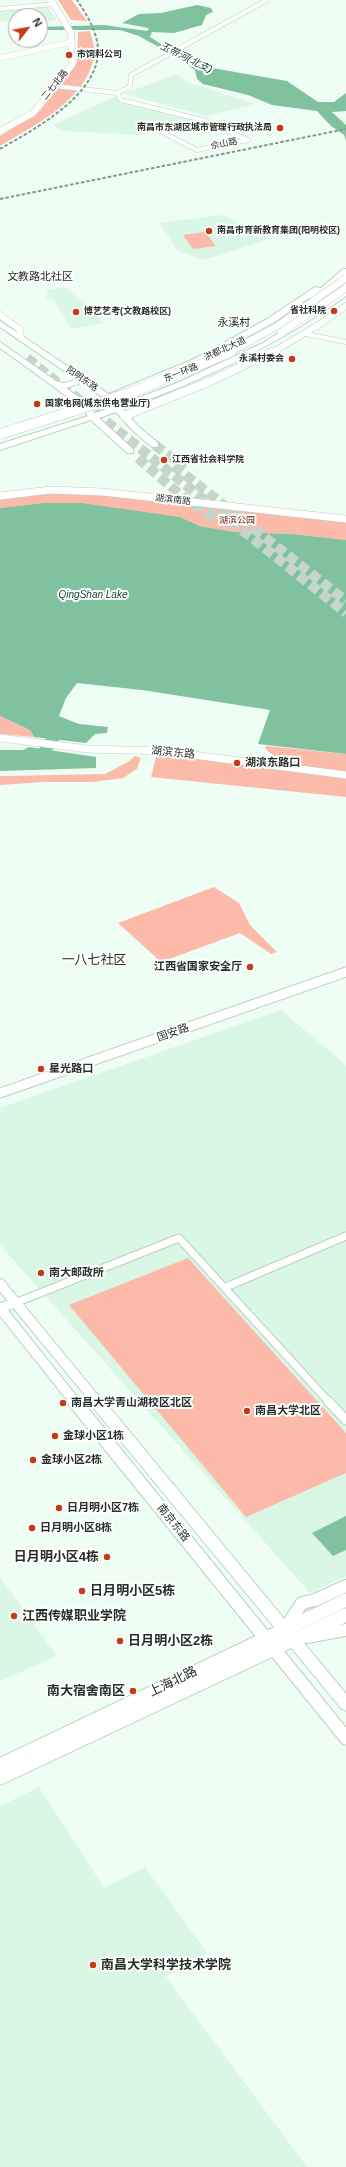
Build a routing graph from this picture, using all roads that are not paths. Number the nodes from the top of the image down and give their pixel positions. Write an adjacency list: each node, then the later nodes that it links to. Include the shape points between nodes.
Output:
1 (267, 0): 7 (street, via 131,75 130,87)
2 (53, 2): 3 (street); 4 (main road, 二七北路, via 72,33)
3 (0, 8)
4 (72, 43): 5 (street); 6 (main road, 二七北路, via 72,66)
5 (0, 59)
6 (55, 86): 7 (street, 佘山路); 8 (main road, 二七北路, via 33,113)
7 (117, 94): 9 (street, 佘山路, via 121,100 203,120 248,140 197,150)
8 (0, 131)
9 (160, 131)
10 (346, 268): 25 (main road, via 321,288 270,321)
11 (346, 271): 25 (main road, 洪都北大道, via 307,304 278,322 220,352)
12 (346, 278): 35 (main road, 东一环路, bridge, via 256,339 188,371)
13 (346, 288): 36 (main road, 东一环路, bridge, via 297,323 194,374 142,395)
14 (346, 292): 29 (main road, 洪都北大道, via 259,350)
15 (346, 296): 29 (main road, via 318,319 243,362 162,396)
16 (346, 306): 20 (main road)
17 (0, 315): 22 (main road, via 20,330)
18 (0, 323): 22 (main road, 阳明东路)
19 (0, 330): 21 (main road, via 31,357)
20 (306, 334): 23 (street); 32 (main road, via 216,380)
21 (0, 338)
22 (21, 338): 26 (main road, 阳明东路)
23 (346, 342)
24 (0, 344): 27 (main road, 阳明东路)
25 (194, 362): 28 (main road, 洪都北大道)
26 (80, 377): 27 (street, via 79,381 73,384); 28 (main road, 阳明东路)
27 (54, 384): 30 (main road, 阳明东路)
28 (108, 397): 30 (main road, 洪都北大道); 31 (main road, 阳明东路)
29 (144, 400): 31 (main road, 洪都北大道)
30 (83, 404): 33 (main road, 阳明东路); 34 (main road, 洪都北大道)
31 (117, 408): 32 (main road, 阳明东路); 33 (main road, 洪都北大道)
32 (124, 416): 37 (main road, 阳明东路)
33 (94, 418): 38 (main road, 洪都北大道); 39 (main road, 阳明东路)
34 (0, 431)
35 (0, 434)
36 (0, 441)
37 (155, 444)
38 (0, 447)
39 (130, 451)
40 (0, 496): 41 (street, 湖滨南路, via 50,490 103,492)
41 (346, 519)
42 (0, 738): 43 (street, 湖滨东路, via 79,748 163,751)
43 (346, 775)
44 (346, 972): 45 (street, 国安路)
45 (0, 1093)
46 (346, 1236): 48 (street)
47 (0, 1284): 49 (main road, 南京东路)
48 (226, 1287): 49 (street, via 179,1238); 51 (street)
49 (15, 1303): 50 (street); 55 (main road, 南京东路)
50 (0, 1308): 57 (main road, 南京东路)
51 (346, 1420)
52 (346, 1586): 55 (street, via 302,1603)
53 (346, 1600): 55 (main road, 上海北路)
54 (346, 1615): 58 (main road, 上海北路)
55 (285, 1628): 57 (main road, 上海北路); 58 (main road, 南京东路)
56 (346, 1630): 58 (street)
57 (264, 1638): 59 (main road, 南京东路); 62 (main road, 上海北路)
58 (294, 1639): 59 (main road, 上海北路); 60 (main road, 南京东路)
59 (273, 1649): 61 (main road, 南京东路); 63 (main road, 上海北路)
60 (346, 1704)
61 (346, 1738)
62 (0, 1765)
63 (0, 1778)

